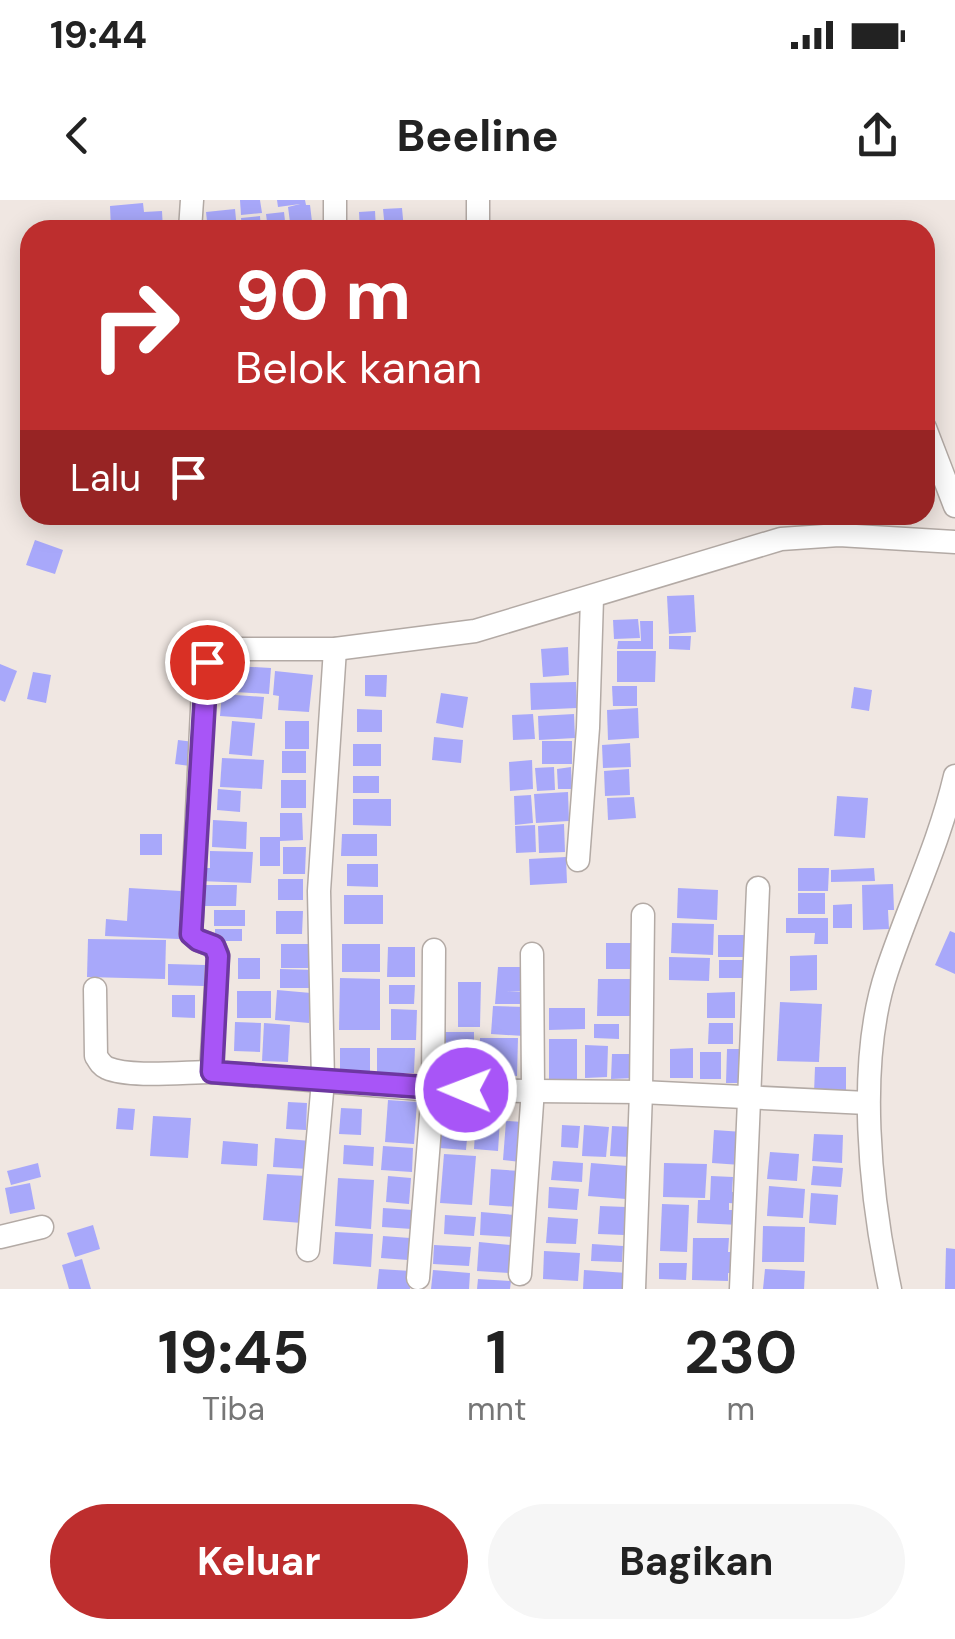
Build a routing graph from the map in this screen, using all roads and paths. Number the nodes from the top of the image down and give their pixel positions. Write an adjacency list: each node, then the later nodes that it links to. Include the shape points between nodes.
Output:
1 (935, 454): 2 (street)
2 (955, 506)
3 (955, 542): 4 (street, via 795,537)
4 (592, 598): 5 (street, via 475,630); 7 (street)
5 (334, 649): 13 (street, via 229,649 211,656 204,668 191,934 214,946 218,956); 14 (street, via 318,891)
6 (955, 776): 19 (street, via 886,973)
7 (578, 860)
8 (758, 888): 18 (street)
9 (643, 915): 17 (street)
10 (434, 950): 16 (street)
11 (532, 954): 15 (street)
12 (95, 989): 13 (street, via 96,1056 108,1068)
13 (212, 1072): 14 (street)
14 (323, 1082): 16 (street); 22 (street)
15 (532, 1089): 16 (street); 17 (street); 23 (street)
16 (433, 1090): 24 (street)
17 (641, 1092): 18 (street); 25 (street)
18 (749, 1099): 19 (street); 26 (street)
19 (867, 1103): 27 (street)
20 (42, 1226): 21 (street)
21 (0, 1237)
22 (308, 1250)
23 (520, 1274)
24 (418, 1278)
25 (634, 1289)
26 (742, 1289)
27 (890, 1289)

